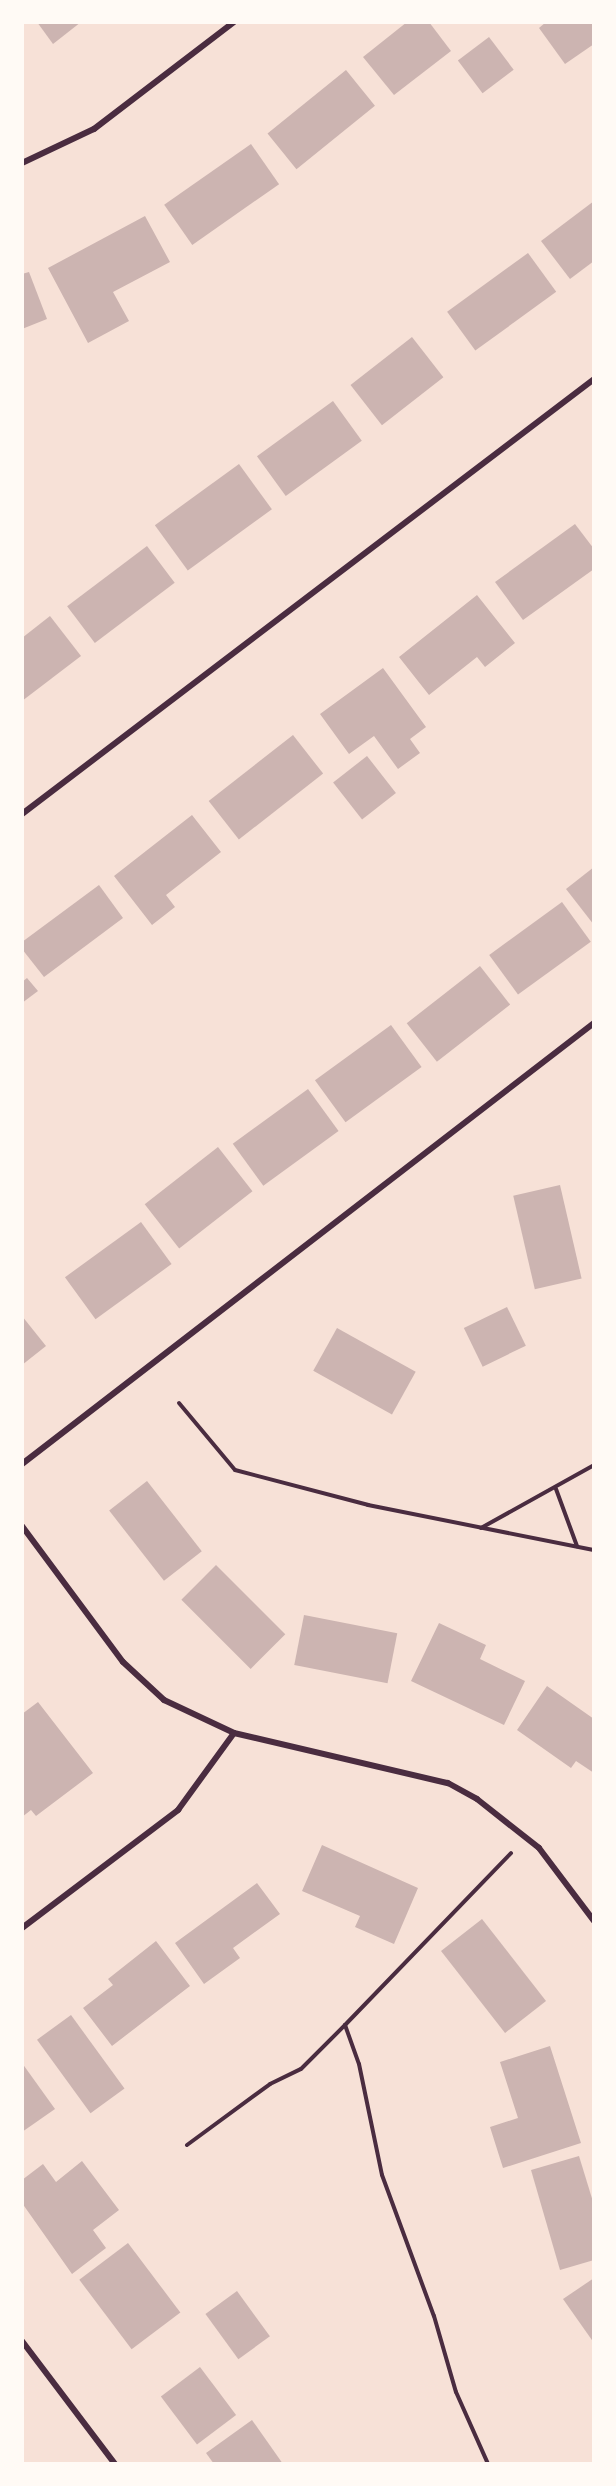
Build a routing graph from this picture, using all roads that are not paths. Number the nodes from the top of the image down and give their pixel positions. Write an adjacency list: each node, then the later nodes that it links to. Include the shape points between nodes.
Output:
1 (234, 22): 2 (street, via 94,129)
2 (22, 163)
3 (594, 379): 4 (street)
4 (22, 814)
5 (594, 1023): 6 (street)
6 (22, 1464)
7 (22, 1526): 8 (street, via 123,1662 146,1686 164,1700)
8 (234, 1732): 9 (street, via 448,1783 477,1799 525,1837 566,1881); 10 (street, via 178,1810)
9 (594, 1921)
10 (22, 1928)
11 (22, 2341): 12 (street)
12 (115, 2463)

